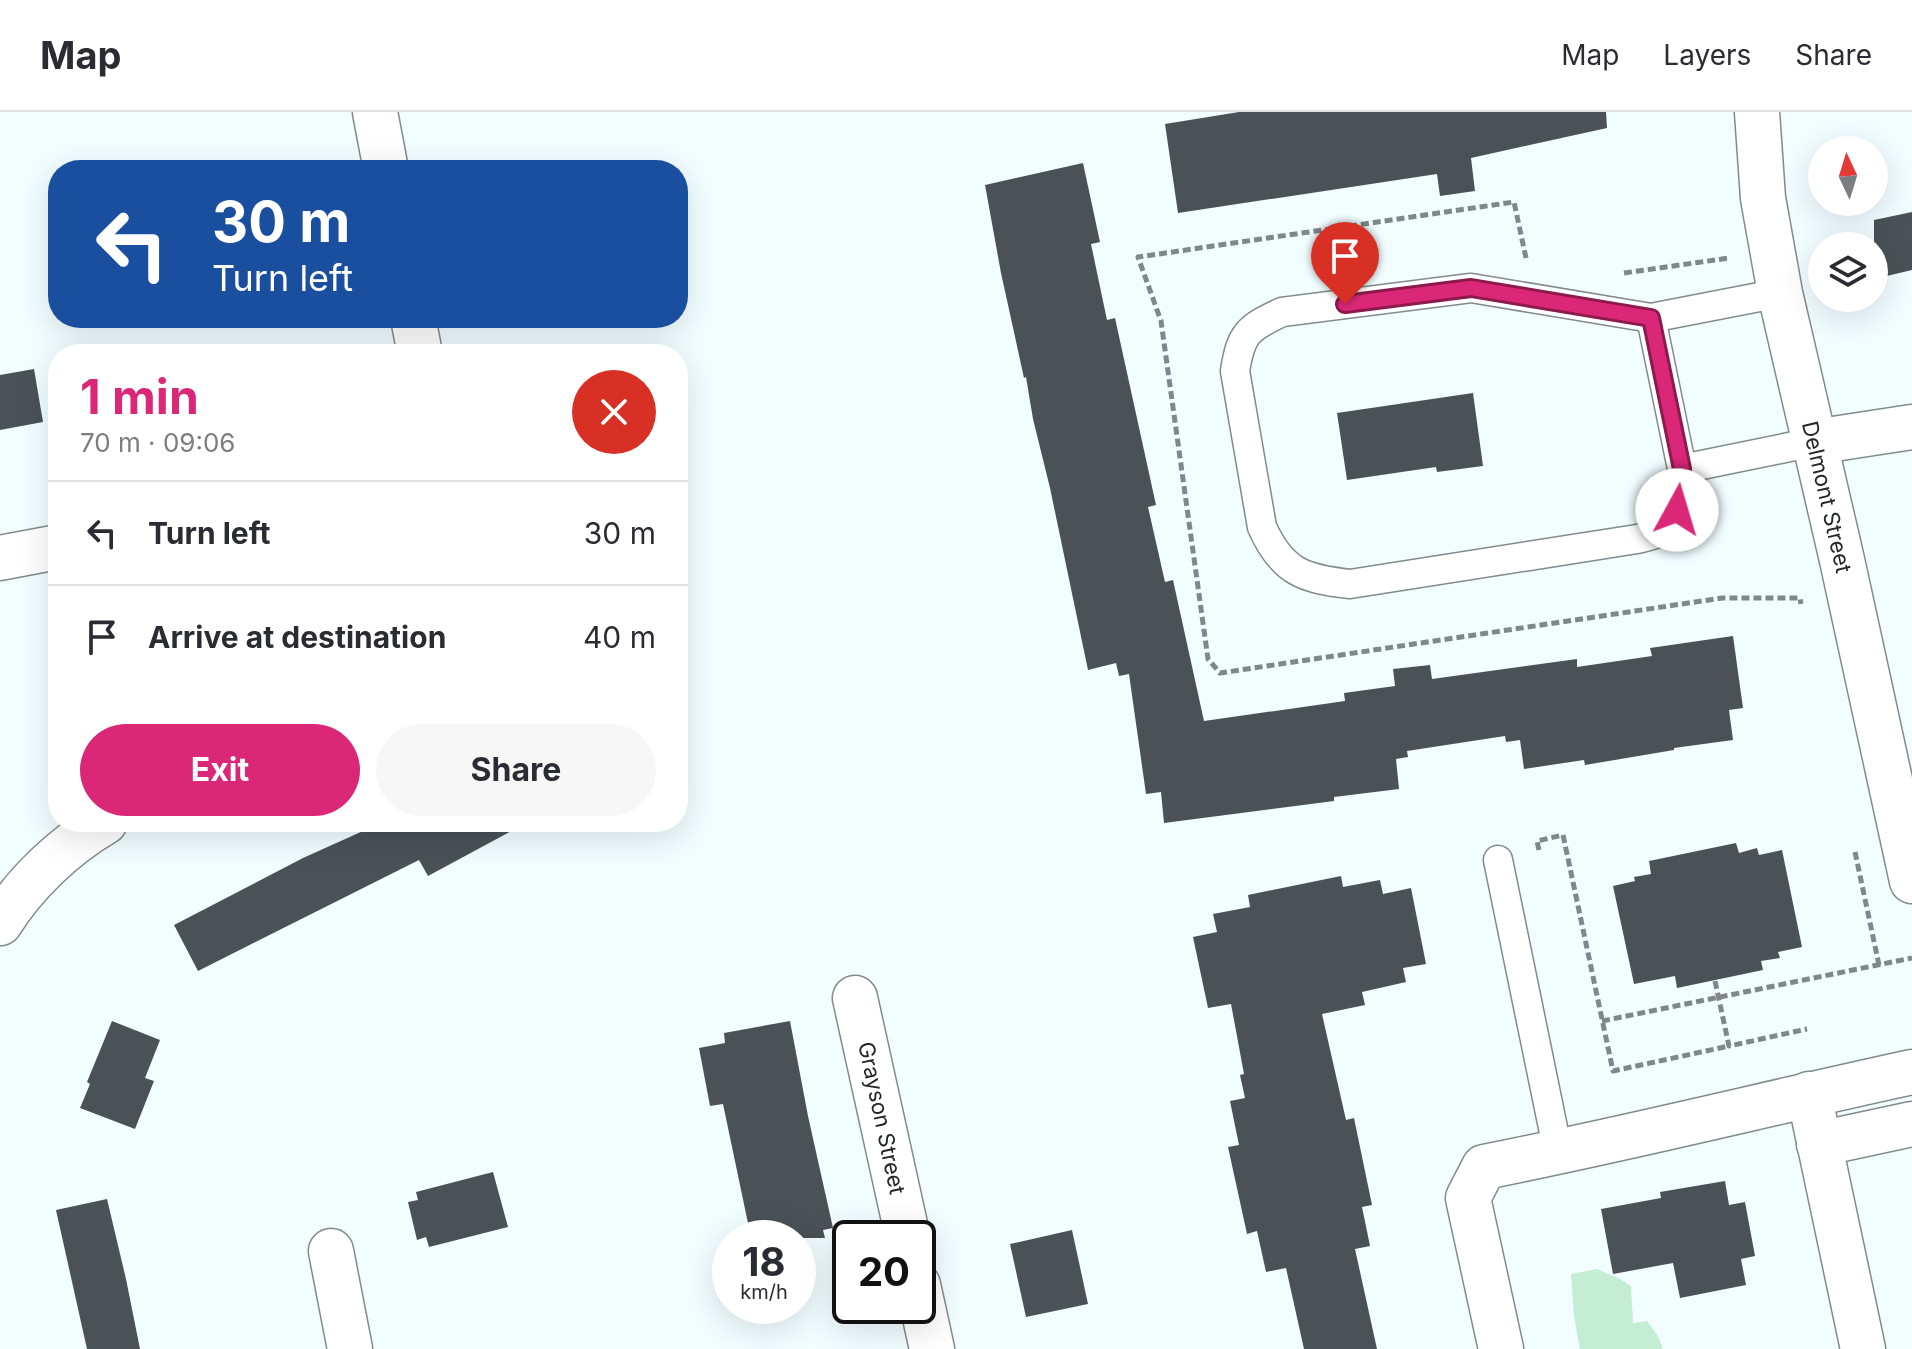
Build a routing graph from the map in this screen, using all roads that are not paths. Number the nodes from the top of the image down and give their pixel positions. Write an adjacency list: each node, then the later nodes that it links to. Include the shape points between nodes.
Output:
1 (375, 112): 3 (street)
2 (1757, 112): 4 (street, Delmont Street, via 1763,198)
3 (384, 160)
4 (1780, 293): 5 (lane); 7 (street, Delmont Street)
5 (1651, 318): 8 (lane); 8 (lane, via 1471,288 1282,312 1255,324 1238,351 1235,371 1262,527 1271,547 1297,573 1350,584 1661,532 1674,522)
6 (1912, 427): 7 (street)
7 (1814, 442): 8 (lane); 11 (street, Delmont Street)
8 (1682, 469)
9 (48, 549): 10 (street)
10 (0, 558)
11 (1900, 771): 14 (street, Delmont Street)
12 (88, 832): 15 (street, via 44,869)
13 (1498, 860): 21 (lane)
14 (1912, 881)
15 (0, 923)
16 (855, 998): 22 (street, Grayson Street)
17 (1912, 1072): 18 (street)
18 (1809, 1094): 20 (street); 21 (street)
19 (1912, 1124): 20 (street)
20 (1819, 1144): 28 (street)
21 (1558, 1152): 27 (street, via 1484,1167 1468,1198)
22 (904, 1220)
23 (331, 1251): 25 (street)
24 (927, 1324): 26 (street)
25 (350, 1349)
26 (932, 1349)
27 (1501, 1349)
28 (1863, 1349)

